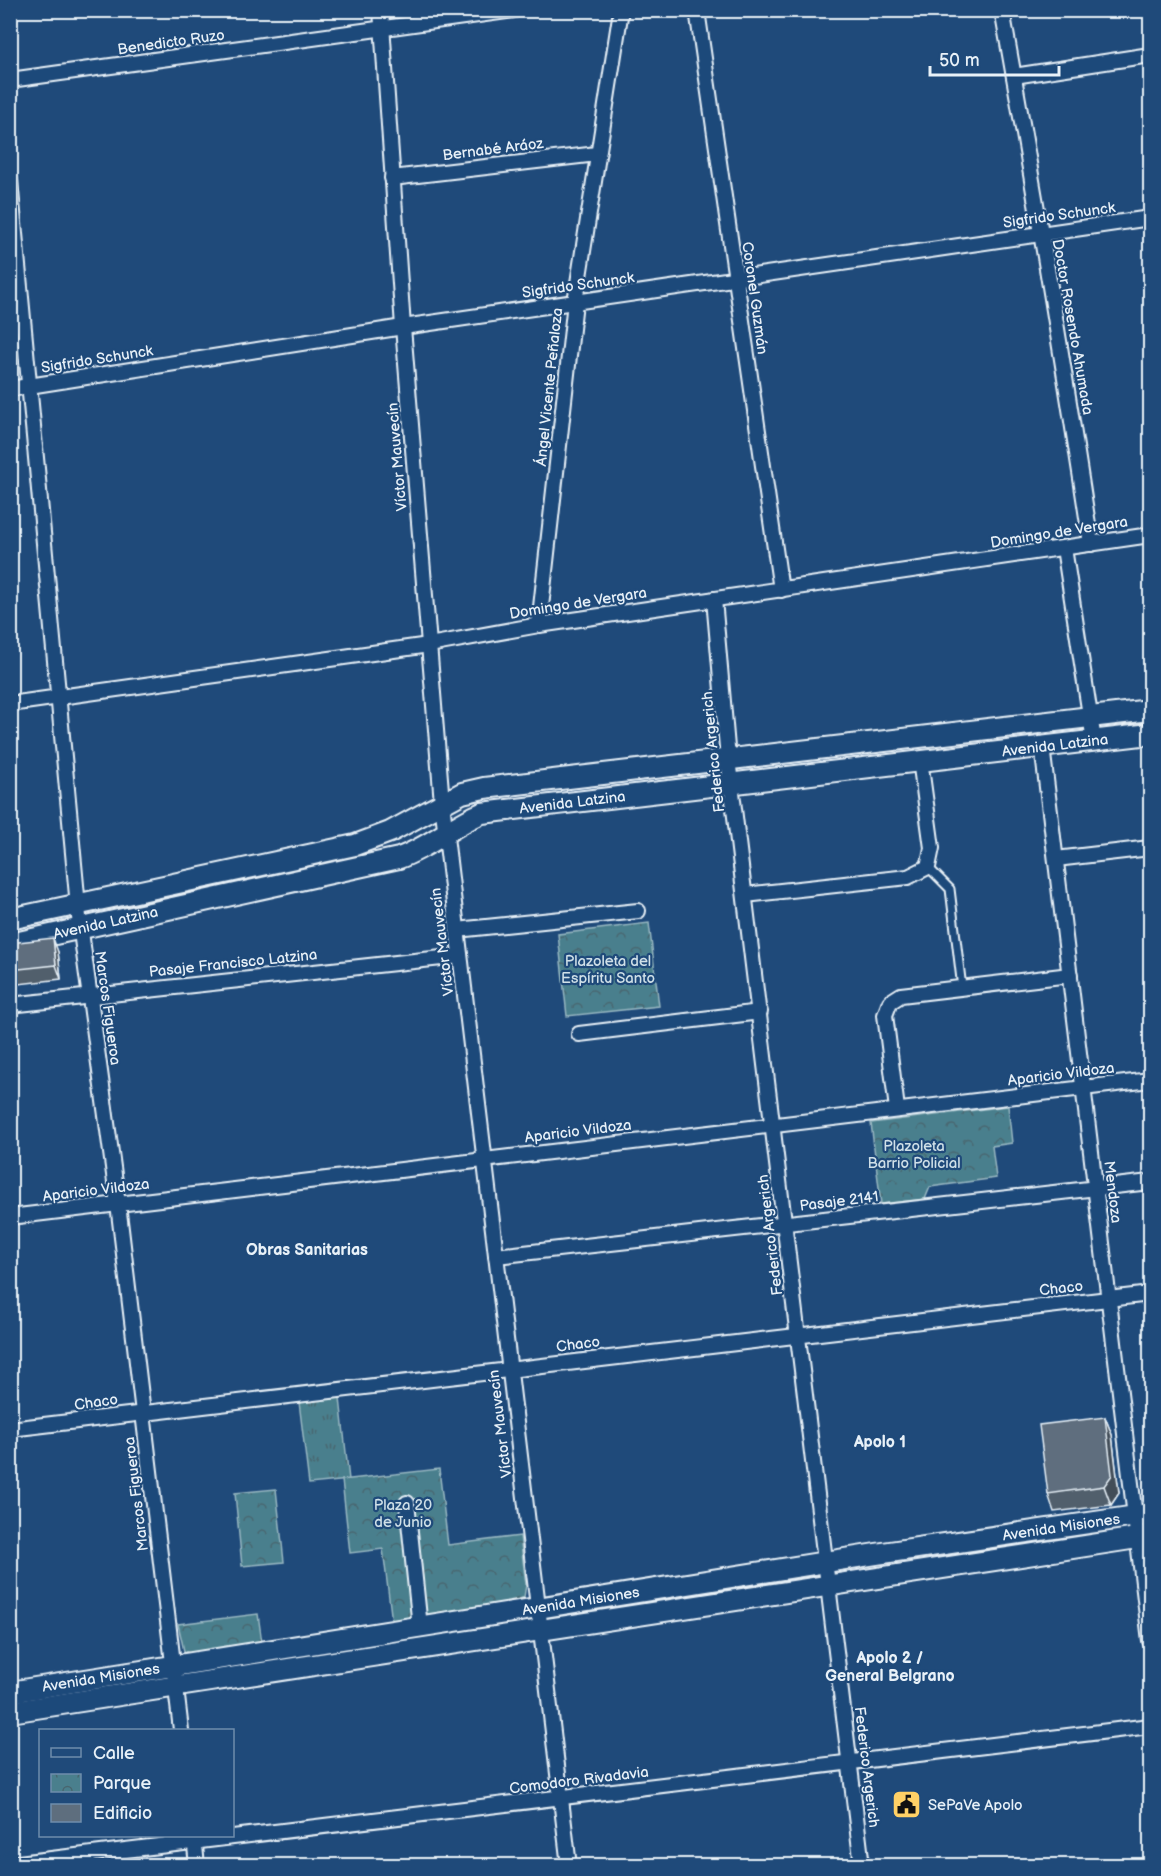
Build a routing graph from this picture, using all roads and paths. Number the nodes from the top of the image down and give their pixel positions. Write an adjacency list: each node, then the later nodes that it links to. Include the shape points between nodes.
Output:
1 (381, 10): 7 (street, Víctor Mauvecín)
2 (514, 10): 6 (street, Benedicto Ruzo)
3 (621, 10): 11 (street, Ángel Vicente Peñaloza)
4 (697, 10): 16 (street, Coronel Guzmán)
5 (1002, 10): 9 (street, Doctor Rosendo Ahumada)
6 (485, 13): 7 (street, Benedicto Ruzo)
7 (383, 31): 10 (street, Benedicto Ruzo); 12 (street, Víctor Mauvecín)
8 (1150, 55): 9 (street)
9 (1014, 76): 15 (street, Doctor Rosendo Ahumada)
10 (10, 80)
11 (597, 154): 12 (street, Bernabé Aráoz); 17 (street, Ángel Vicente Peñaloza)
12 (392, 178): 18 (street, Víctor Mauvecín)
13 (10, 180): 19 (street, Marcos Figueroa)
14 (1150, 218): 15 (street, Sigfrido Schunck)
15 (1040, 234): 16 (street, Sigfrido Schunck); 22 (street, Doctor Rosendo Ahumada, via 1051,282)
16 (735, 280): 17 (street, Sigfrido Schunck); 24 (street, Coronel Guzmán)
17 (575, 302): 18 (street, Sigfrido Schunck); 26 (street, Ángel Vicente Peñaloza)
18 (403, 327): 19 (street, Sigfrido Schunck); 27 (street, Víctor Mauvecín)
19 (31, 387): 20 (street, Sigfrido Schunck); 28 (street, Marcos Figueroa)
20 (10, 389)
21 (1150, 535): 22 (street, Domingo de Vergara)
22 (1091, 544): 23 (street, Domingo de Vergara)
23 (1064, 548): 24 (street, Domingo de Vergara); 31 (street)
24 (781, 590): 25 (street, Domingo de Vergara)
25 (714, 599): 26 (street, Domingo de Vergara); 35 (street, Federico Argerich)
26 (539, 625): 27 (street, Domingo de Vergara)
27 (429, 645): 28 (street, Domingo de Vergara); 38 (street, Víctor Mauvecín)
28 (59, 698): 29 (street, Domingo de Vergara); 44 (street, Marcos Figueroa)
29 (10, 704)
30 (1150, 710): 31 (street, Avenida Latzina)
31 (1090, 718): 33 (street); 35 (street, Avenida Latzina)
32 (1150, 734): 33 (street, Avenida Latzina)
33 (1094, 741): 34 (street, Avenida Latzina)
34 (1042, 746): 36 (street, Avenida Latzina); 41 (street, Mendoza)
35 (728, 759): 37 (street, Federico Argerich); 38 (street, Avenida Latzina, via 484,788)
36 (920, 760): 37 (street, Avenida Latzina); 42 (street, via 932,848)
37 (732, 782): 39 (street, Avenida Latzina, via 482,813 460,822); 43 (street, Federico Argerich)
38 (442, 802): 39 (street, Víctor Mauvecín); 44 (street, Avenida Latzina, via 390,832 355,844)
39 (446, 835): 47 (street, Avenida Latzina, via 399,858); 48 (street, Víctor Mauvecín)
40 (1150, 848): 41 (street)
41 (1056, 859): 51 (street, Mendoza)
42 (928, 867): 43 (street, via 908,877); 52 (lane, via 950,889)
43 (745, 895): 55 (street, Federico Argerich)
44 (78, 904): 46 (street, Avenida Latzina); 47 (street, Marcos Figueroa)
45 (638, 911): 48 (street)
46 (10, 919)
47 (81, 929): 49 (street, Avenida Latzina); 53 (street, Marcos Figueroa)
48 (457, 930): 50 (street, Víctor Mauvecín)
49 (10, 944)
50 (460, 956): 53 (street, Pasaje Francisco Latzina); 61 (street, Víctor Mauvecín)
51 (1070, 975): 52 (street); 58 (street, Mendoza)
52 (962, 988): 59 (street, via 901,995 890,1002 885,1016)
53 (90, 995): 54 (street, Pasaje Francisco Latzina); 64 (street, Marcos Figueroa)
54 (10, 1005)
55 (760, 1012): 56 (street); 60 (street, Federico Argerich)
56 (579, 1034)
57 (1150, 1080): 58 (street, Aparicio Vildoza)
58 (1084, 1088): 59 (street, Aparicio Vildoza); 63 (street, Mendoza)
59 (897, 1109): 60 (street, Aparicio Vildoza)
60 (773, 1124): 61 (street, Aparicio Vildoza); 66 (street, Federico Argerich)
61 (484, 1160): 64 (street, Aparicio Vildoza); 67 (street, Víctor Mauvecín)
62 (1150, 1182): 63 (street, Pasaje 2141)
63 (1096, 1188): 66 (street, Pasaje 2141); 69 (street, Mendoza)
64 (118, 1204): 65 (street, Aparicio Vildoza); 72 (street, Marcos Figueroa)
65 (10, 1217)
66 (785, 1224): 67 (street, Pasaje 2141); 70 (street, Federico Argerich)
67 (496, 1256): 71 (street, Víctor Mauvecín)
68 (1150, 1294): 69 (street, Chaco)
69 (1110, 1299): 70 (street, Chaco); 75 (street, Mendoza)
70 (798, 1334): 71 (street, Chaco); 77 (street, Federico Argerich)
71 (510, 1369): 72 (street, Chaco); 79 (street, Víctor Mauvecín)
72 (142, 1412): 73 (street, Chaco); 83 (street, Marcos Figueroa)
73 (10, 1429)
74 (406, 1503): 80 (street)
75 (1143, 1515): 76 (street, Mendoza); 77 (street, Avenida Misiones)
76 (1145, 1537): 78 (street, Avenida Misiones); 82 (street, Mendoza)
77 (825, 1562): 78 (street, Federico Argerich); 79 (street, Avenida Misiones)
78 (827, 1586): 81 (street, Avenida Misiones); 88 (street, Federico Argerich)
79 (538, 1608): 80 (street, Avenida Misiones); 81 (street, Víctor Mauvecín)
80 (420, 1628): 83 (street, Avenida Misiones)
81 (541, 1629): 83 (street, Avenida Misiones); 89 (street, Víctor Mauvecín)
82 (1150, 1641)
83 (174, 1677): 84 (street, Avenida Misiones); 85 (street, Avenida Misiones); 87 (street, Marcos Figueroa)
84 (10, 1692)
85 (10, 1713)
86 (1150, 1726): 88 (street, Comodoro Rivadavia)
87 (181, 1729)
88 (850, 1762): 89 (street, Comodoro Rivadavia); 95 (street, Federico Argerich)
89 (561, 1799): 90 (street, Comodoro Rivadavia); 94 (street, Víctor Mauvecín)
90 (234, 1834)
91 (194, 1838): 92 (street, Comodoro Rivadavia); 93 (street)
92 (10, 1864)
93 (197, 1866)
94 (569, 1866)
95 (862, 1866)

